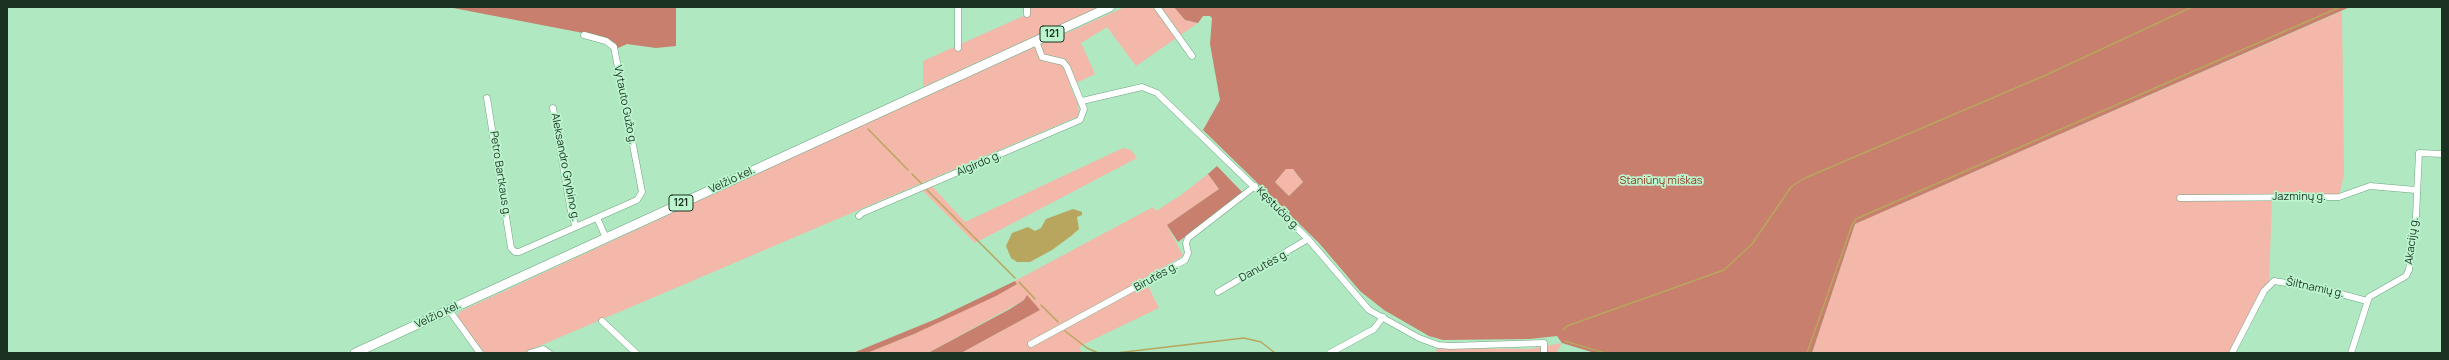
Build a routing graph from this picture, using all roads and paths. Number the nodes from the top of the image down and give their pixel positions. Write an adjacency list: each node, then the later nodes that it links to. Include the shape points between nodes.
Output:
1 (958, 7): 6 (street)
2 (1110, 7): 5 (main road, Velžio kel. / 121)
3 (1157, 7): 7 (street)
4 (584, 35): 16 (street, Vytauto Gužo g., via 606,41 614,47 641,195 637,200)
5 (1036, 41): 9 (street, via 1042,57 1066,64); 18 (main road, Velžio kel. / 121)
6 (958, 48)
7 (1192, 56)
8 (488, 98): 17 (street, Petro Bartkaus g., via 513,250 519,252)
9 (1082, 101): 12 (street, Kęstučio g., via 1142,87 1152,90); 15 (street, Algirdo g., via 1084,114 1076,123)
10 (554, 108): 17 (street, Aleksandro Grybino g., via 571,212)
11 (2442, 154): 13 (street, Akacijų g., via 2419,153)
12 (1255, 186): 19 (street, Kęstučio g.); 25 (street, Birutės g., via 1188,238 1188,253 1185,260)
13 (2416, 190): 14 (street, Jazminų g., via 2370,186 2339,197); 21 (street, Akacijų g., via 2408,273 2373,294)
14 (2180, 198)
15 (859, 216)
16 (598, 218): 17 (street); 18 (street)
17 (576, 227)
18 (606, 238): 22 (main road, Velžio kel. / 121)
19 (1308, 240): 20 (street, Danutės g.); 23 (street, Kęstučio g., via 1359,300 1369,310)
20 (1218, 292)
21 (2367, 301): 33 (street, Šiltnamių g., via 2324,289 2274,281 2264,290); 34 (street)
22 (449, 310): 26 (main road, Velžio kel. / 121); 27 (street)
23 (1382, 317): 31 (street, via 1374,329); 32 (street, Kęstučio g., via 1419,338 1438,345 1544,343)
24 (602, 321): 30 (street)
25 (1032, 344)
26 (355, 353)
27 (480, 353)
28 (530, 353): 29 (street, via 543,349)
29 (549, 353)
30 (636, 353)
31 (1330, 353)
32 (1544, 353)
33 (2232, 353)
34 (2351, 353)

